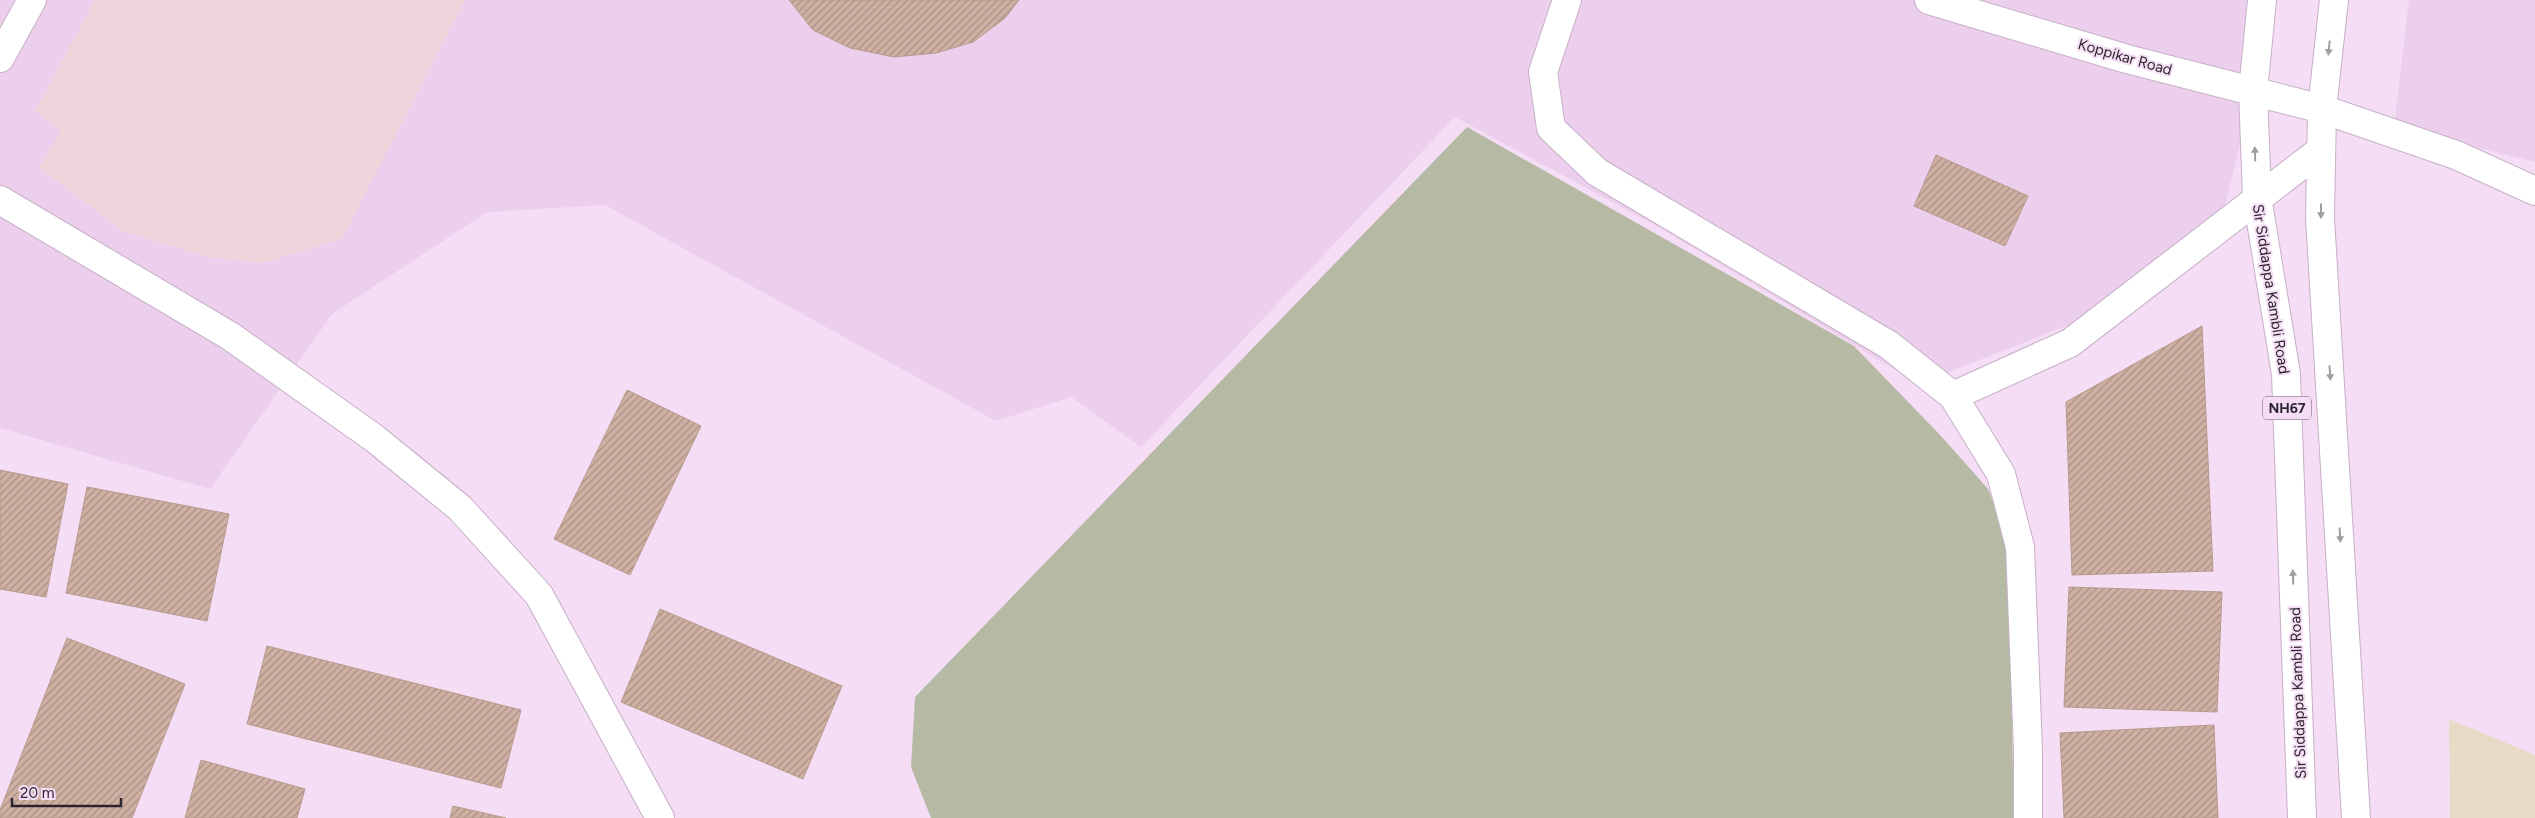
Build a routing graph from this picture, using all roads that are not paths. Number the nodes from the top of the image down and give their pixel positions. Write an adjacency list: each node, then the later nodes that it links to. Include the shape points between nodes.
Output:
1 (32, 0): 6 (main road)
2 (1567, 0): 13 (main road, via 1543,72 1551,128 1597,172 1889,344)
3 (1930, 0): 7 (main road, Koppikar Road, via 2127,59)
4 (2262, 0): 7 (main road, Sir Siddappa Kambli Road / NH67)
5 (2334, 0): 8 (main road, NH67, one-way to 8)
6 (0, 58)
7 (2253, 91): 8 (main road, Koppikar Road); 11 (main road, Sir Siddappa Kambli Road / NH67, one-way to 7)
8 (2322, 109): 9 (main road, NH67); 10 (main road, Koppikar Road, via 2456,155)
9 (2321, 150): 11 (main road); 17 (main road, NH67, one-way to 17, via 2320,218)
10 (2535, 191)
11 (2257, 197): 13 (main road, via 2070,342); 16 (main road, Sir Siddappa Kambli Road / NH67, one-way to 11, via 2286,374)
12 (0, 200): 14 (main road, via 230,336 374,438 460,508 540,595)
13 (1953, 396): 15 (main road, via 2001,474 2020,547)
14 (660, 818)
15 (2028, 818)
16 (2302, 818)
17 (2356, 818)

